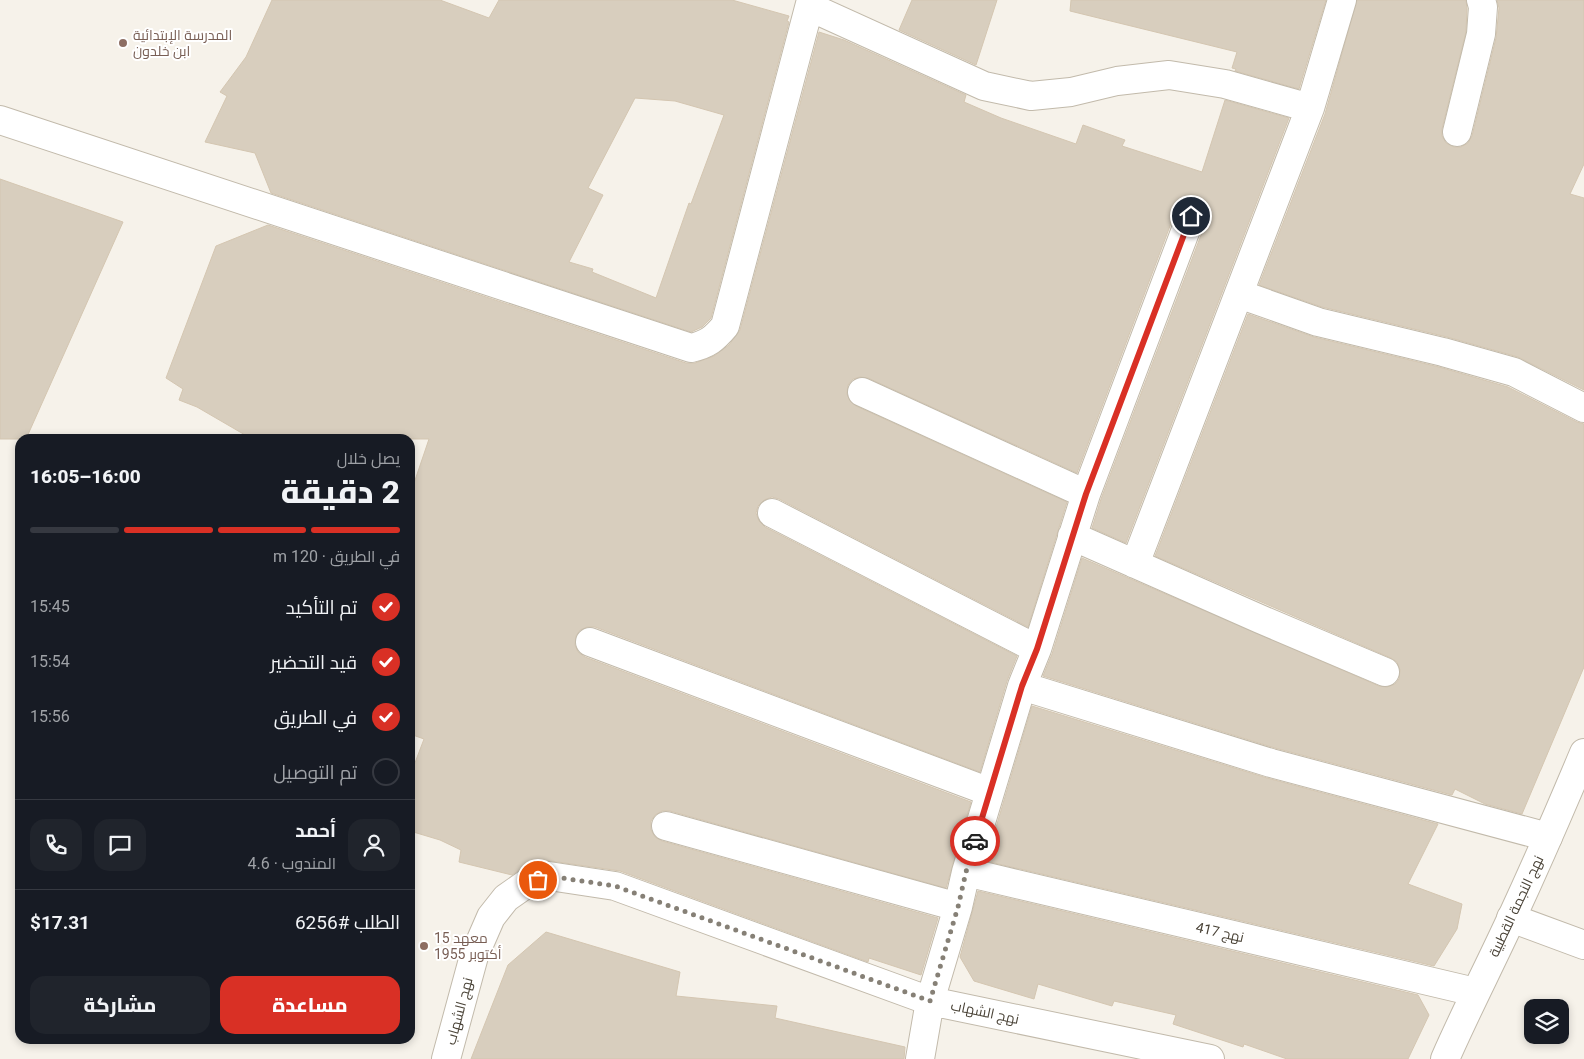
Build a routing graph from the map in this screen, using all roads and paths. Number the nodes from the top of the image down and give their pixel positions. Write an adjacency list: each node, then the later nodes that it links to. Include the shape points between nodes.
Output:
1 (1342, 0): 4 (street)
2 (1481, 0): 6 (street, via 1481,34)
3 (810, 4): 4 (street, via 984,86 1031,96 1169,75 1225,84); 5 (street, via 725,326 706,344 691,348)
4 (1310, 108): 8 (street)
5 (0, 120)
6 (1457, 132)
7 (1191, 216): 11 (street)
8 (1239, 294): 10 (street, via 1318,322 1514,372); 14 (street)
9 (862, 392): 11 (street)
10 (1584, 408)
11 (1086, 494): 13 (street)
12 (772, 513): 16 (street)
13 (1072, 536): 14 (street); 16 (street)
14 (1135, 564): 17 (street)
15 (590, 642): 20 (street)
16 (1037, 649): 18 (street)
17 (1385, 672)
18 (1022, 686): 20 (street); 22 (street, via 1271,763)
19 (1584, 753): 22 (street, نهج النجمة القطبية)
20 (990, 792): 23 (street)
21 (666, 826): 24 (street)
22 (1548, 836): 25 (street, نهج النجمة القطبية)
23 (966, 872): 24 (street); 27 (street, نهج 417)
24 (958, 907): 28 (street)
25 (1511, 918): 26 (street); 27 (street, نهج النجمة القطبية)
26 (1584, 945)
27 (1475, 992): 32 (street, نهج النجمة القطبية)
28 (930, 1001): 29 (street, نهج الشهاب, via 615,886 549,876 526,884 506,898 490,917 474,956); 30 (street); 31 (street, نهج الشهاب)
29 (446, 1059)
30 (920, 1059)
31 (1210, 1059)
32 (1445, 1059)

